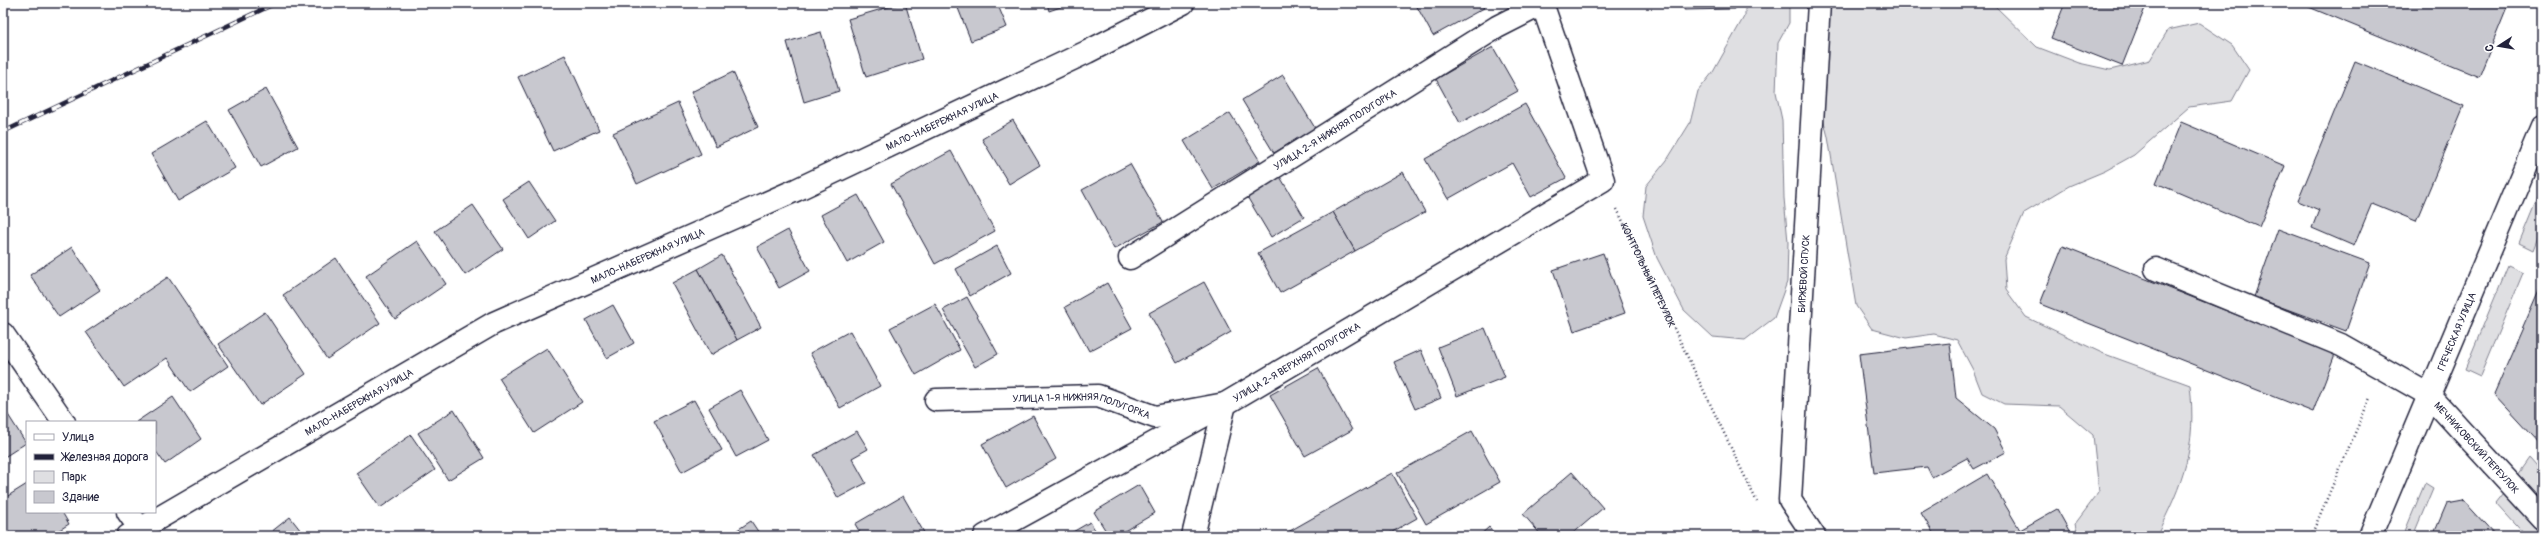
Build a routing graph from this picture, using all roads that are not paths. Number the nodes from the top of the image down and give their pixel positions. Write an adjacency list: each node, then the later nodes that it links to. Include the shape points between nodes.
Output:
1 (1183, 3): 13 (street, МАЛО-НАБЕРЕЖНАЯ УЛИЦА, via 1087,52 796,190 494,323)
2 (1819, 3): 16 (street, БИРЖЕВОЙ СПУСК, via 1790,500)
3 (1542, 4): 5 (street, УЛИЦА 2-Я НИЖНЯЯ ПОЛУГОРКА, via 1497,27); 10 (street, УЛИЦА 2-Я ВЕРХНЯЯ ПОЛУГОРКА, via 1603,180)
4 (2542, 127): 8 (street, ГРЕЧЕСКАЯ УЛИЦА)
5 (1130, 258)
6 (2156, 269): 8 (street, МЕЧНИКОВСКИЙ ПЕРЕУЛОК, via 2341,345)
7 (3, 334): 11 (street)
8 (2430, 395): 12 (street, МЕЧНИКОВСКИЙ ПЕРЕУЛОК); 17 (street, ГРЕЧЕСКАЯ УЛИЦА)
9 (936, 400): 10 (street, УЛИЦА 1-Я НИЖНЯЯ ПОЛУГОРКА, via 1098,396 1155,416)
10 (1225, 404): 14 (street, УЛИЦА 2-Я ВЕРХНЯЯ ПОЛУГОРКА); 15 (street)
11 (63, 421)
12 (2542, 518)
13 (135, 528)
14 (985, 536)
15 (1193, 536)
16 (1814, 536)
17 (2370, 536)

